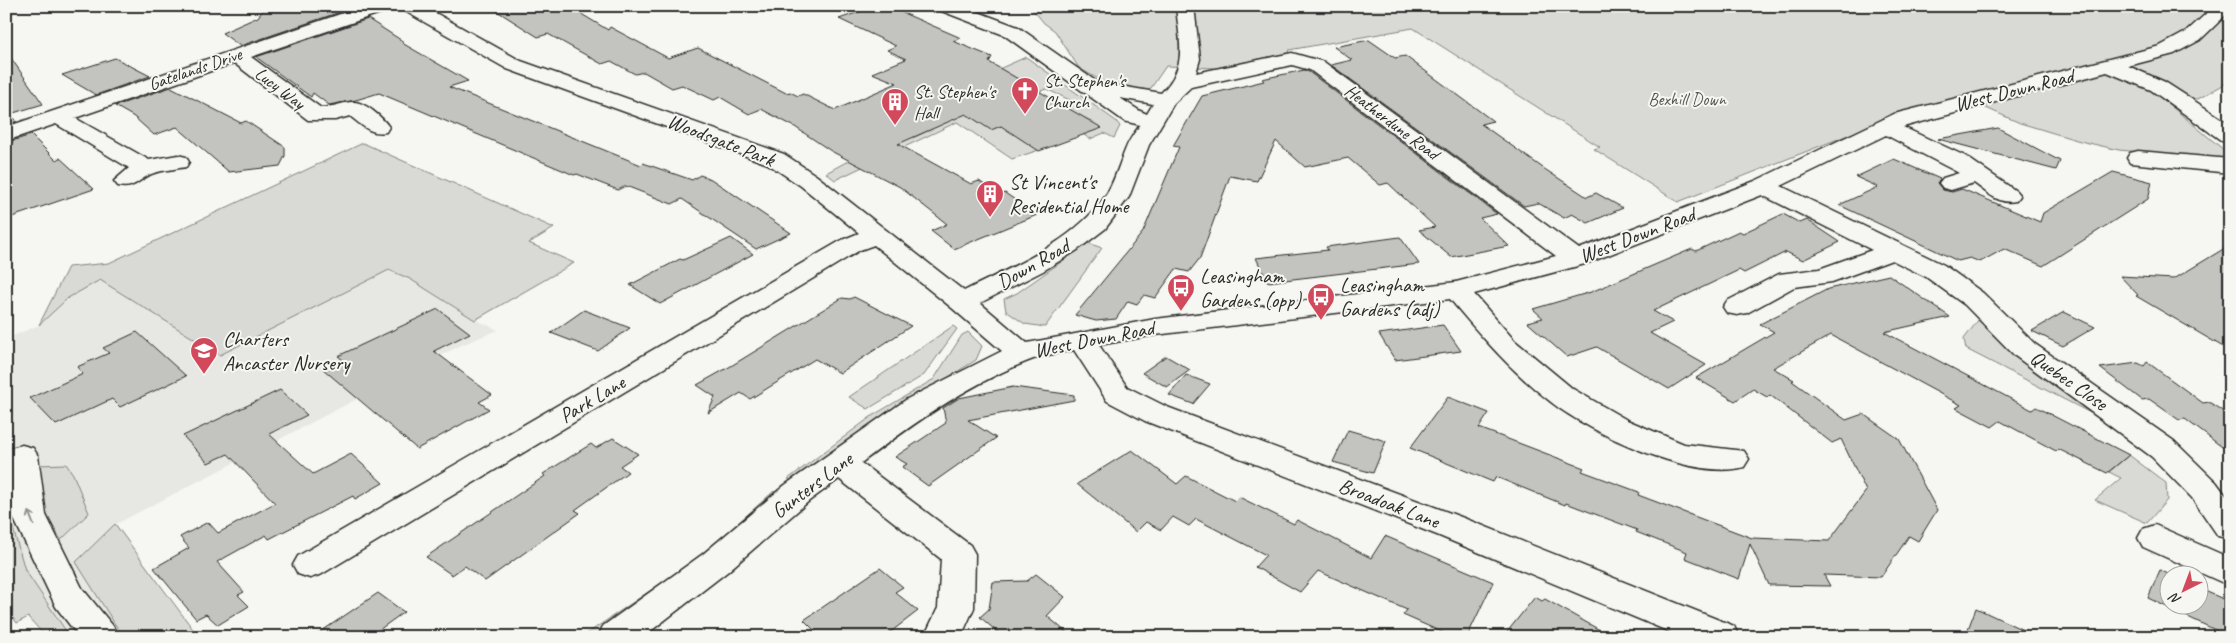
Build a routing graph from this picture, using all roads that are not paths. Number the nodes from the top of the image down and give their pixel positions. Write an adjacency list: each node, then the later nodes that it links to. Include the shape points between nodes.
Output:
1 (384, 6): 6 (street, Gatelands Drive)
2 (410, 6): 26 (street, Woodsgate Park, via 514,65 776,159)
3 (945, 6): 9 (street, via 1011,31)
4 (1185, 6): 8 (street, via 1190,60)
5 (2223, 9): 7 (street, West Down Road, via 2194,36 2167,50)
6 (236, 55): 11 (street, Gatelands Drive); 14 (street, Lucy Way, via 316,115 336,114 353,108)
7 (2110, 66): 13 (street, West Down Road, via 1942,107); 16 (street, via 2158,86)
8 (1184, 82): 10 (street, Down Road); 28 (street, Heatherdune Road, via 1292,60 1317,66)
9 (1091, 86): 10 (street); 12 (street, via 1132,116)
10 (1166, 100): 12 (street, Down Road)
11 (57, 116): 15 (street, Gatelands Drive); 20 (street)
12 (1153, 122): 30 (street, Down Road, via 1138,146 1116,197 1096,224 1068,246 1034,266)
13 (1887, 126): 21 (street, via 1957,161); 24 (street, West Down Road)
14 (378, 127)
15 (6, 134)
16 (2230, 136)
17 (2138, 158): 19 (street)
18 (178, 162): 20 (street)
19 (2230, 166)
20 (145, 168): 22 (street)
21 (1977, 175): 23 (street); 25 (street)
22 (126, 181)
23 (1951, 183)
24 (1763, 186): 27 (street, Quebec Close); 28 (street, West Down Road)
25 (2008, 196)
26 (876, 235): 30 (street, Woodsgate Park); 39 (street, Park Lane, via 851,246)
27 (1895, 250): 31 (street, via 1823,276 1788,280); 37 (street, Quebec Close, via 1935,271 1974,299 2026,350 2163,449 2204,490)
28 (1576, 259): 29 (street, West Down Road)
29 (1457, 290): 32 (street, West Down Road, via 1236,316); 35 (street, via 1505,347 1562,396 1616,427 1680,454)
30 (962, 302): 33 (street, Woodsgate Park)
31 (1737, 307)
32 (1081, 340): 33 (street, West Down Road); 44 (street, Broadoak Lane, via 1116,394 1156,414 1449,526)
33 (1021, 353): 36 (street, Gunters Lane, via 918,406)
34 (22, 456): 41 (street, one-way to 34, via 69,597 28,515)
35 (1733, 459)
36 (840, 463): 42 (street, Gunters Lane, via 796,493 715,563); 43 (street, via 958,554 956,608)
37 (2230, 526)
38 (2155, 538): 40 (street)
39 (310, 565)
40 (2230, 573)
41 (100, 637)
42 (616, 637)
43 (942, 637)
44 (1721, 637)

